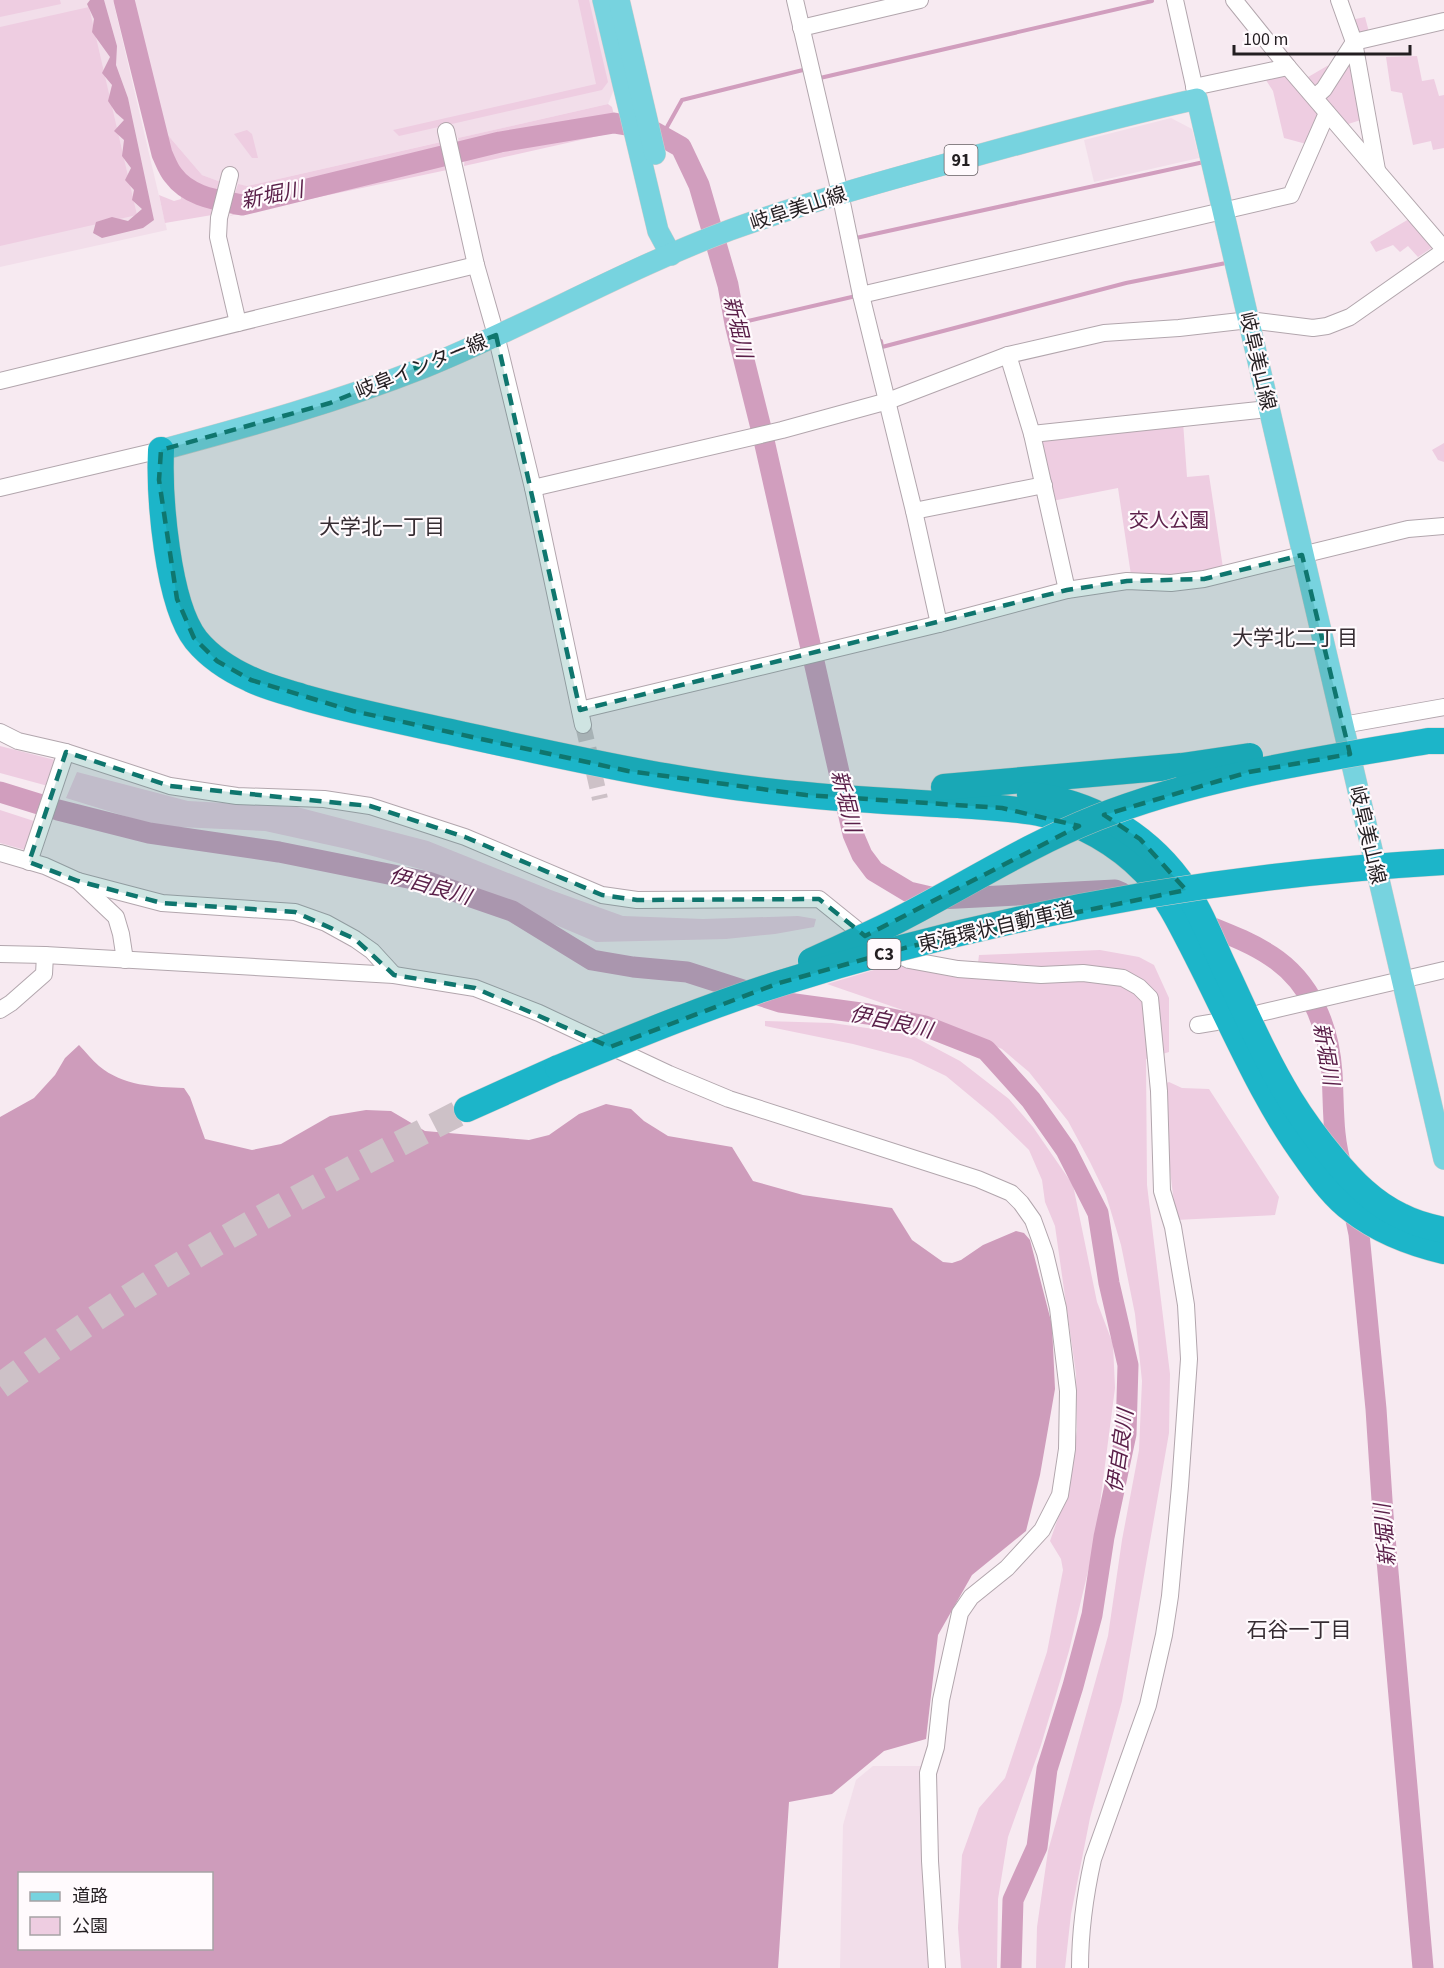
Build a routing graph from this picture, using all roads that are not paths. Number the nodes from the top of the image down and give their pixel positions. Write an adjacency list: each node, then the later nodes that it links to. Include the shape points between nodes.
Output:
1 (603, 0): 14 (main road)
2 (619, 0): 14 (main road)
3 (795, 0): 9 (street)
4 (921, 0): 9 (street)
5 (1175, 0): 12 (street)
6 (1234, 0): 11 (street)
7 (1340, 0): 10 (street)
8 (1444, 21): 10 (street)
9 (801, 28): 19 (street)
10 (1354, 42): 13 (street); 17 (street)
11 (1288, 68): 12 (street); 13 (street)
12 (1195, 93): 19 (main road, 岐阜美山線 / 91); 20 (main road, 岐阜美山線)
13 (1315, 97): 15 (street)
14 (634, 100): 22 (main road, via 671,225)
15 (1328, 113): 17 (street); 20 (street, via 1291,195)
16 (446, 131): 23 (street)
17 (1377, 171): 21 (street)
18 (230, 175): 26 (street, via 218,237)
19 (840, 193): 22 (main road, 岐阜美山線 / 91); 24 (street)
20 (1223, 211): 24 (street); 25 (main road, 岐阜美山線)
21 (1444, 250): 25 (street, via 1350,317 1327,326 1313,328)
22 (670, 255): 27 (main road, 岐阜インター線)
23 (476, 265): 26 (street); 27 (street)
24 (861, 295): 30 (street)
25 (1249, 320): 28 (street, via 1104,333); 31 (main road, 岐阜美山線)
26 (238, 323): 29 (street)
27 (496, 335): 33 (main road, 岐阜インター線, via 330,403); 36 (street)
28 (1008, 355): 30 (street); 32 (street)
29 (0, 381)
30 (888, 402): 36 (street); 37 (street)
31 (1268, 409): 32 (street); 39 (main road, 岐阜美山線)
32 (1032, 434): 34 (street)
33 (160, 450): 35 (street); 49 (highway, via 159,480 177,599 194,638 217,662 251,680 353,711 628,771 716,786)
34 (1044, 485): 37 (street); 40 (street)
35 (0, 488)
36 (533, 488): 41 (street, via 582,718)
37 (914, 511): 41 (street)
38 (1444, 526): 39 (street, via 1408,529)
39 (1302, 555): 40 (street, via 1204,579 1171,583 1127,580); 43 (main road, 岐阜美山線)
40 (1067, 590): 41 (street)
41 (939, 624)
42 (1444, 707): 43 (street)
43 (1343, 725): 62 (main road, 岐阜美山線)
44 (1444, 725): 48 (highway, bridge, via 1182,766)
45 (0, 732): 47 (street)
46 (1444, 741): 63 (highway, bridge, via 1249,772 1094,818 900,919)
47 (65, 757): 51 (street); 73 (street, via 170,786 237,796 324,799 370,806 465,837 602,895 637,900 819,899 871,940 909,960 958,969 1123,978 1150,998 1159,1091 1162,1191 1173,1227 1188,1337 1180,1486 1164,1635 1148,1705 1087,1885)
48 (944, 787): 49 (highway); 55 (highway, via 1042,797 1100,813 1140,839)
49 (869, 791): 61 (highway, via 1043,814 1083,827 1117,848 1146,873)
50 (0, 854): 51 (street)
51 (31, 856): 54 (street)
52 (1444, 862): 55 (highway, 東海環状自動車道 / C3, bridge)
53 (1444, 878): 55 (highway, bridge)
54 (78, 881): 58 (street, via 116,917); 60 (street, via 162,903 295,912 356,939)
55 (1189, 885): 61 (highway); 63 (highway, 東海環状自動車道 / C3, bridge, via 975,930 820,971)
56 (0, 954): 57 (street)
57 (45, 955): 58 (street); 64 (street, via 44,974)
58 (125, 960): 60 (street)
59 (1444, 970): 62 (street)
60 (394, 975): 72 (street, via 475,988 729,1100 978,1179 1011,1193 1033,1221 1058,1308 1068,1391 1067,1449 1060,1495 1042,1530 1007,1569 970,1597 960,1613 928,1773)
61 (1219, 977): 70 (highway, via 1314,1135 1358,1186 1401,1216); 71 (highway, via 1273,1108 1319,1176 1348,1208 1371,1223 1396,1237)
62 (1402, 980): 65 (street); 69 (main road, 岐阜美山線)
63 (724, 1003): 68 (highway, 東海環状自動車道 / C3, bridge, via 558,1068)
64 (0, 1010)
65 (1260, 1013)
66 (1216, 1022): 67 (street)
67 (1198, 1025)
68 (467, 1109)
69 (1444, 1159)
70 (1444, 1230)
71 (1444, 1251)
72 (937, 1968)
73 (1080, 1968)

